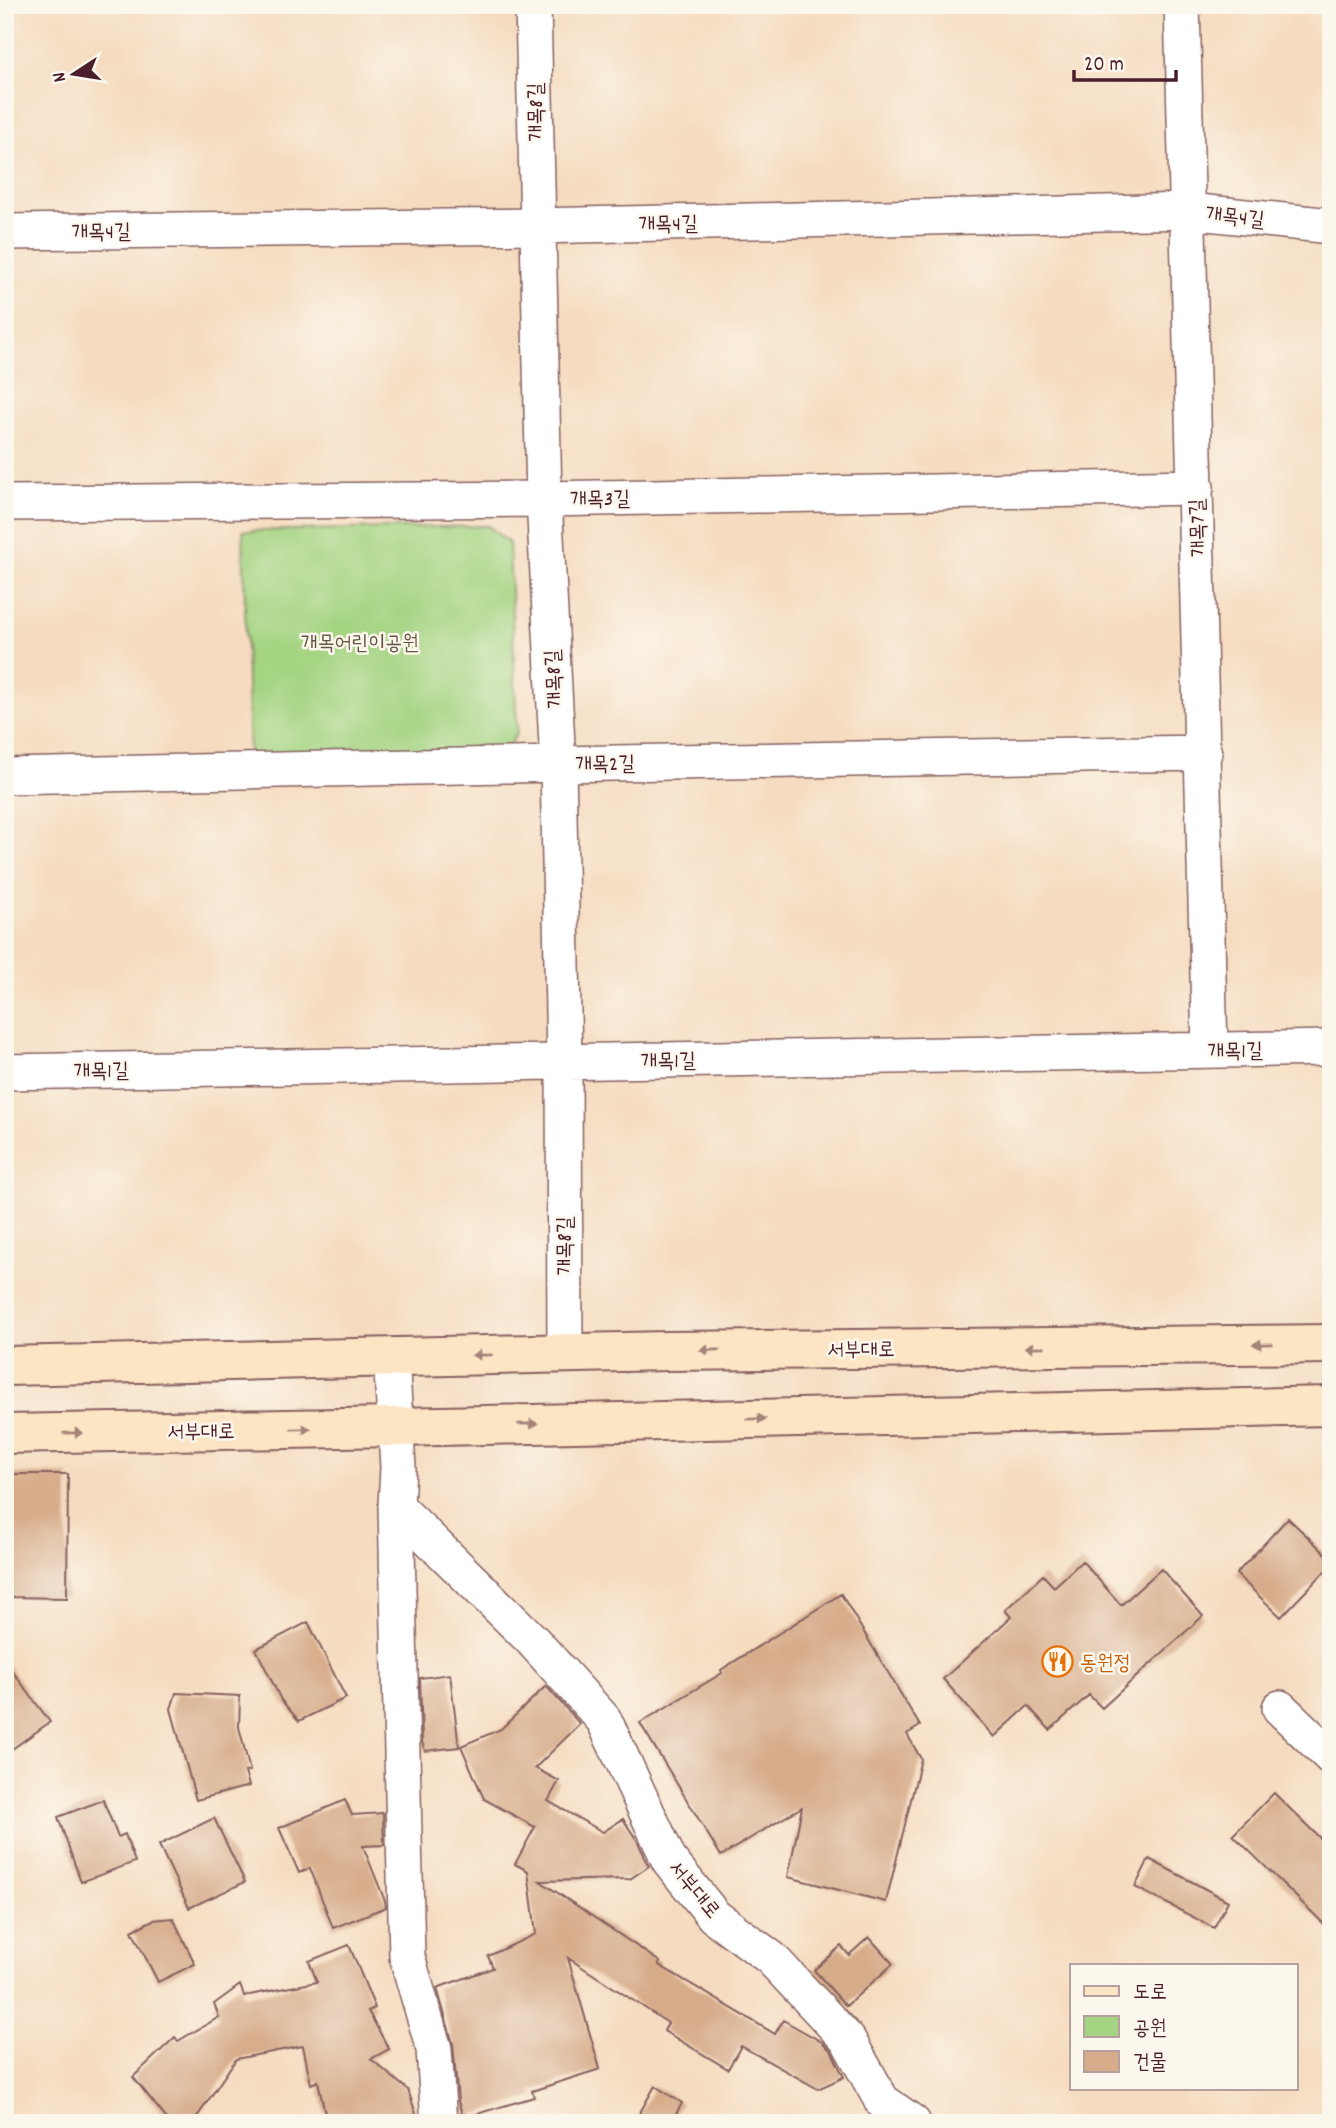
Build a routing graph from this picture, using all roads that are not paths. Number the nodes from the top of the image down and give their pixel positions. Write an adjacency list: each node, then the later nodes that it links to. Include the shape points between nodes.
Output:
1 (533, 5): 4 (street, 개목8길)
2 (1182, 5): 3 (street, 개목7길)
3 (1189, 211): 4 (street, 개목4길); 5 (street, 개목4길); 7 (street, 개목7길)
4 (536, 226): 6 (street, 개목4길); 8 (street, 개목8길)
5 (1331, 226)
6 (5, 232)
7 (1196, 487): 8 (street, 개목3길); 10 (street, 개목7길)
8 (544, 499): 9 (street, 개목3길); 11 (street, 개목8길)
9 (5, 503)
10 (1204, 753): 11 (street, 개목2길); 14 (street, 개목7길)
11 (558, 764): 12 (street, 개목2길); 15 (street, 개목8길)
12 (5, 776)
13 (1331, 1048): 14 (street, 개목1길)
14 (1210, 1050): 15 (street, 개목1길)
15 (564, 1062): 16 (street, 개목1길); 18 (street, 개목8길)
16 (5, 1072)
17 (1331, 1344): 18 (main road, 서부대로, one-way to 18)
18 (565, 1353): 19 (main road, 서부대로, one-way to 19)
19 (391, 1357): 20 (main road, 서부대로); 22 (street)
20 (5, 1366)
21 (1331, 1406): 22 (main road, 서부대로, one-way to 21)
22 (396, 1427): 23 (main road, 서부대로, one-way to 22); 24 (street)
23 (5, 1434)
24 (396, 1506): 27 (street, via 407,1957 434,2049); 28 (street, 서부대로, via 532,1640 604,1720 669,1860 714,1916 771,1958 848,2040 883,2101)
25 (1280, 1708): 26 (street)
26 (1331, 1757)
27 (439, 2123)
28 (913, 2123)

